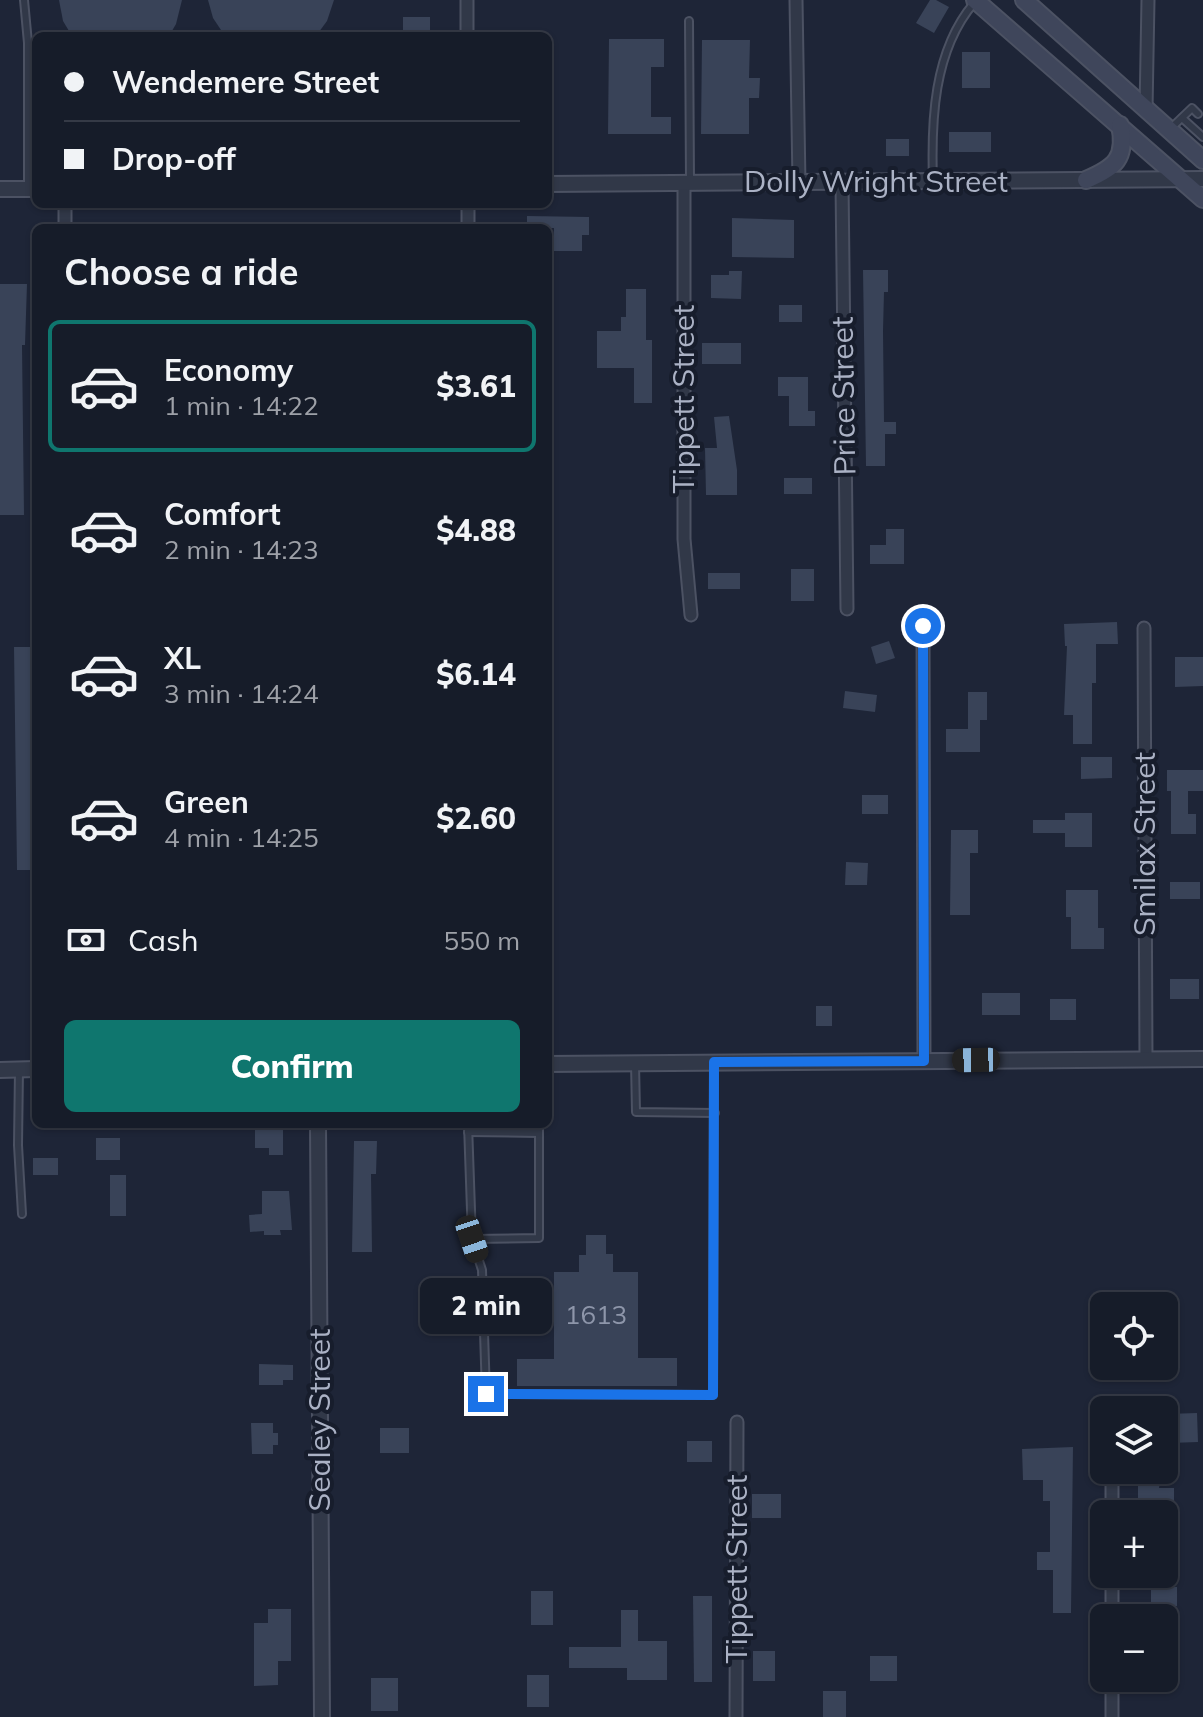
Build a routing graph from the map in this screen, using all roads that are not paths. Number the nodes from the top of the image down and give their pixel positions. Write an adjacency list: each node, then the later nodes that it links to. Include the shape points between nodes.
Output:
1 (24, 0): 25 (lane)
2 (467, 0): 8 (street)
3 (796, 0): 21 (street)
4 (976, 0): 12 (main road); 19 (lane, via 954,33 934,104)
5 (1024, 0): 9 (main road)
6 (1148, 0): 9 (street)
7 (689, 21): 20 (lane)
8 (467, 32)
9 (1146, 110): 13 (main road)
10 (1198, 114): 11 (lane, via 1192,108)
11 (1182, 118): 13 (lane); 14 (lane)
12 (1120, 125): 16 (main road); 18 (main road, via 1121,155 1114,165)
13 (1169, 130): 15 (main road)
14 (1203, 137)
15 (1203, 159)
16 (1181, 179): 17 (street, Dolly Wright Street); 18 (street, Dolly Wright Street); 26 (main road)
17 (1203, 179)
18 (1086, 180): 19 (street, Dolly Wright Street)
19 (933, 182): 22 (street, Dolly Wright Street)
20 (687, 183): 21 (street, Dolly Wright Street); 23 (street, Dolly Wright Street); 28 (street, Tippett Street, via 684,539)
21 (799, 183): 22 (street, Dolly Wright Street)
22 (842, 183): 27 (street, Price Street)
23 (552, 184)
24 (0, 189): 25 (street)
25 (32, 189)
26 (1203, 199)
27 (847, 609)
28 (691, 615)
29 (923, 626): 33 (street)
30 (1144, 628): 32 (street, Smilax Street)
31 (1203, 1059): 32 (street)
32 (1146, 1060): 33 (street)
33 (924, 1061): 34 (street)
34 (714, 1062): 35 (street); 40 (lane)
35 (635, 1063): 36 (street); 40 (lane, via 636,1112)
36 (552, 1064)
37 (19, 1069): 38 (street); 39 (street); 46 (lane)
38 (32, 1069)
39 (0, 1070)
40 (715, 1113): 47 (lane, via 713,1395 486,1394 482,1270)
41 (318, 1128): 50 (street, Sealey Street)
42 (468, 1128): 44 (lane)
43 (539, 1128): 45 (lane)
44 (468, 1132): 45 (lane); 47 (lane)
45 (539, 1133): 47 (lane, via 539,1238)
46 (22, 1214)
47 (472, 1239)
48 (737, 1422): 51 (street, Tippett Street)
49 (1112, 1692): 52 (street)
50 (322, 1717)
51 (736, 1717)
52 (1112, 1717)

